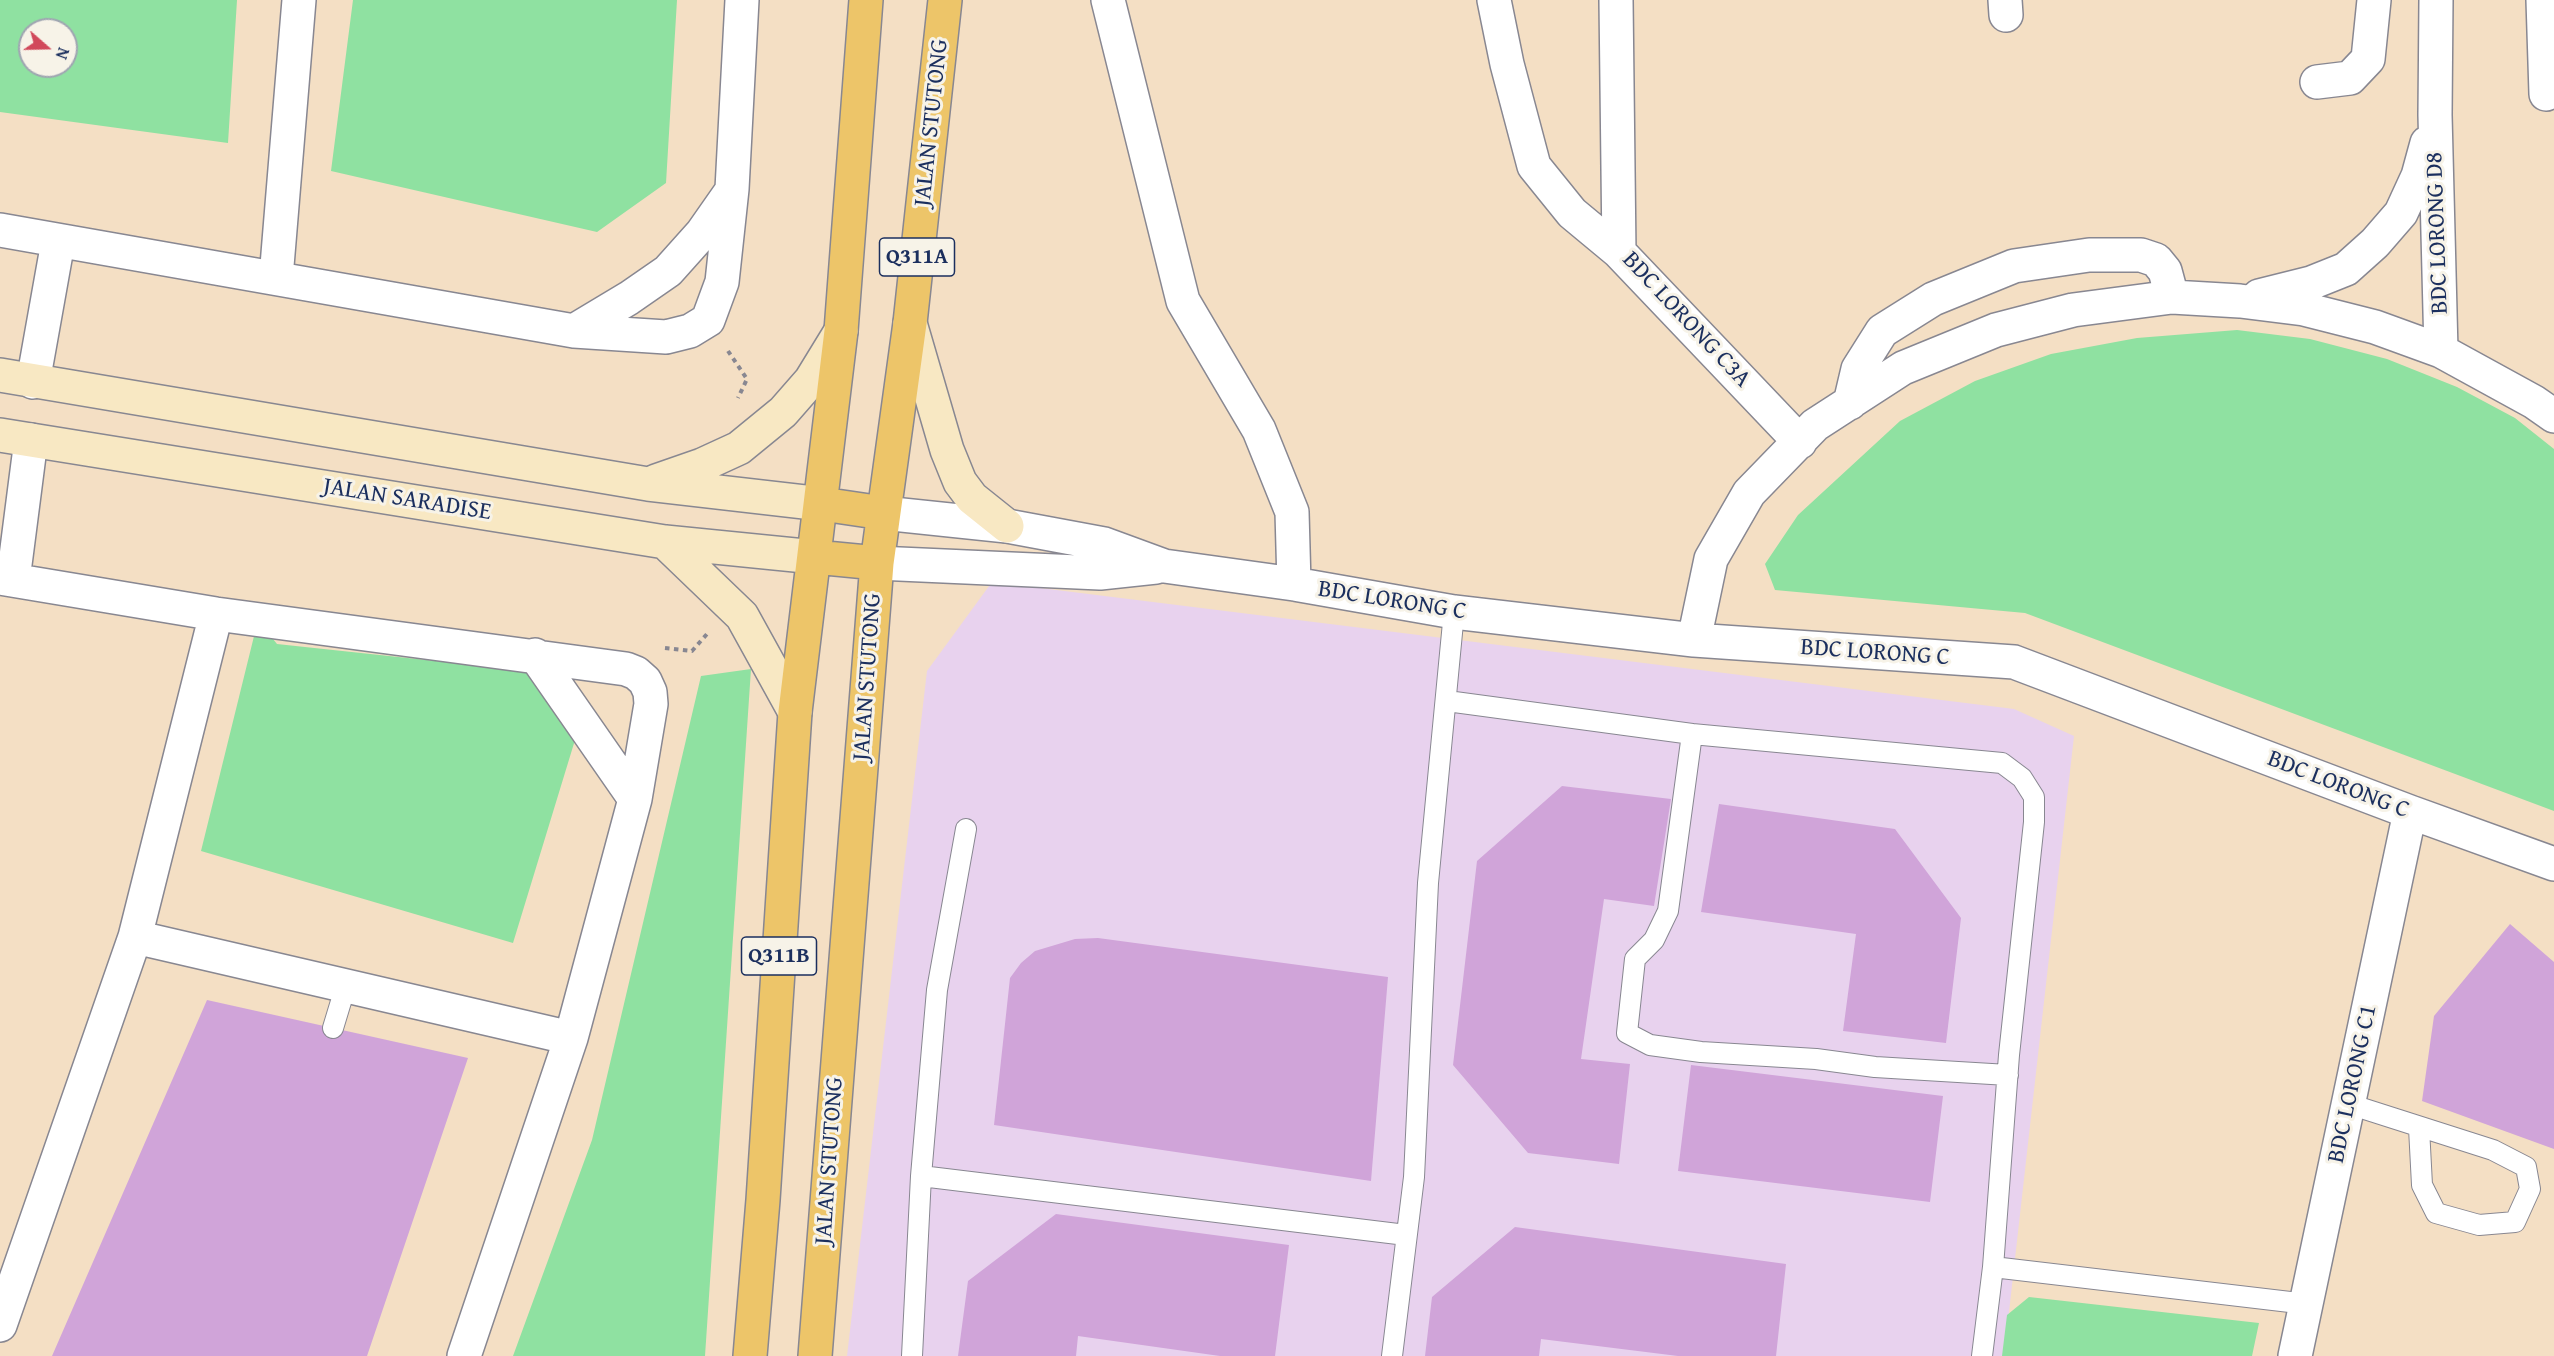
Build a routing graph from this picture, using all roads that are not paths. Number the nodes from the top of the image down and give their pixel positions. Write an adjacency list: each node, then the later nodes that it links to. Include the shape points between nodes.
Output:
1 (299, 0): 18 (street)
2 (742, 0): 14 (street)
3 (866, 0): 23 (main road, Q311B)
4 (945, 0): 21 (main road, JALAN STUTONG / Q311A)
5 (1108, 0): 40 (street, via 1183,301 1259,430 1292,512)
6 (1494, 0): 17 (street, via 1534,166 1572,213)
7 (2374, 0): 11 (street, via 2368,59 2350,78)
8 (2436, 0): 13 (street, BDC LORONG D8)
9 (2543, 0): 12 (street)
10 (1624, 3): 17 (street, BDC LORONG C3A)
11 (2317, 82)
12 (2546, 94)
13 (2435, 115): 20 (street, BDC LORONG D8, via 2414,185 2400,213 2375,243 2346,269 2311,283); 24 (street, BDC LORONG D8)
14 (732, 189): 22 (street, via 702,233 668,271); 22 (street, via 722,282 708,320 690,331 666,337)
15 (0, 230): 16 (street)
16 (58, 242): 18 (street); 26 (street)
17 (1619, 252): 30 (street, BDC LORONG C3A)
18 (276, 278): 22 (street)
19 (2172, 297): 20 (street); 27 (street, via 2073,310 1996,330 1903,368); 27 (street, via 2165,271 2156,260 2141,255 2089,255 2014,266 1933,299 1882,331 1858,369)
20 (2240, 301): 24 (street, via 2304,309 2374,327)
21 (910, 322): 33 (main road, JALAN STUTONG / Q311A); 34 (main road, via 960,482 972,498)
22 (574, 331)
23 (841, 331): 31 (main road, via 811,380 783,412 739,448); 32 (main road, Q311B)
24 (2441, 351): 28 (street)
25 (0, 375): 26 (main road)
26 (33, 382): 31 (main road)
27 (1850, 403): 30 (street, via 1815,425)
28 (2554, 416)
29 (16, 437): 35 (main road, JALAN SARADISE); 39 (street)
30 (1800, 442): 43 (street, via 1749,493 1711,559)
31 (648, 484): 32 (main road)
32 (822, 504): 33 (main road, BDC LORONG C); 36 (main road, Q311B)
33 (883, 513): 34 (street, BDC LORONG C); 37 (main road, JALAN STUTONG / Q311A)
34 (1007, 526): 38 (street, BDC LORONG C, via 1104,543)
35 (665, 542): 36 (main road, JALAN SARADISE); 46 (main road, via 742,616)
36 (815, 557): 37 (main road, BDC LORONG C); 46 (main road, Q311B)
37 (877, 563): 38 (street, BDC LORONG C, via 1100,573); 66 (main road, JALAN STUTONG / Q311A)
38 (1164, 566): 40 (street, BDC LORONG C)
39 (6, 579): 42 (street)
40 (1294, 584): 41 (street, BDC LORONG C)
41 (1454, 612): 43 (street, BDC LORONG C); 45 (lane)
42 (216, 614): 44 (street); 52 (street)
43 (1694, 640): 49 (street, BDC LORONG C, via 2014,662)
44 (535, 655): 48 (street); 48 (street, via 626,669 645,681 651,704)
45 (1447, 702): 47 (lane); 60 (lane, via 1428,883 1414,1177)
46 (795, 712): 65 (main road, Q311B)
47 (1692, 734): 56 (lane, via 2002,763 2022,778 2034,797 2034,822); 56 (lane, via 1668,911 1654,940 1635,958 1626,1034 1650,1045 1701,1052)
48 (635, 799): 55 (street)
49 (2410, 813): 51 (street, BDC LORONG C); 57 (street, BDC LORONG C1)
50 (966, 829): 59 (lane, via 937,990)
51 (2554, 864)
52 (135, 937): 53 (street); 63 (street)
53 (346, 985): 54 (lane); 55 (street)
54 (333, 1028)
55 (571, 1038): 64 (street)
56 (2008, 1075): 61 (lane)
57 (2349, 1104): 58 (lane); 62 (street, BDC LORONG C1)
58 (2419, 1128): 58 (lane, via 2493,1150 2526,1167 2530,1189 2515,1222 2479,1226 2436,1214 2422,1185)
59 (921, 1176): 60 (lane); 67 (lane)
60 (1407, 1236): 68 (lane)
61 (1993, 1268): 62 (lane); 69 (lane)
62 (2307, 1304): 70 (street, BDC LORONG C1)
63 (0, 1324)
64 (464, 1356)
65 (750, 1356)
66 (815, 1356)
67 (912, 1356)
68 (1392, 1356)
69 (1982, 1356)
70 (2295, 1356)

